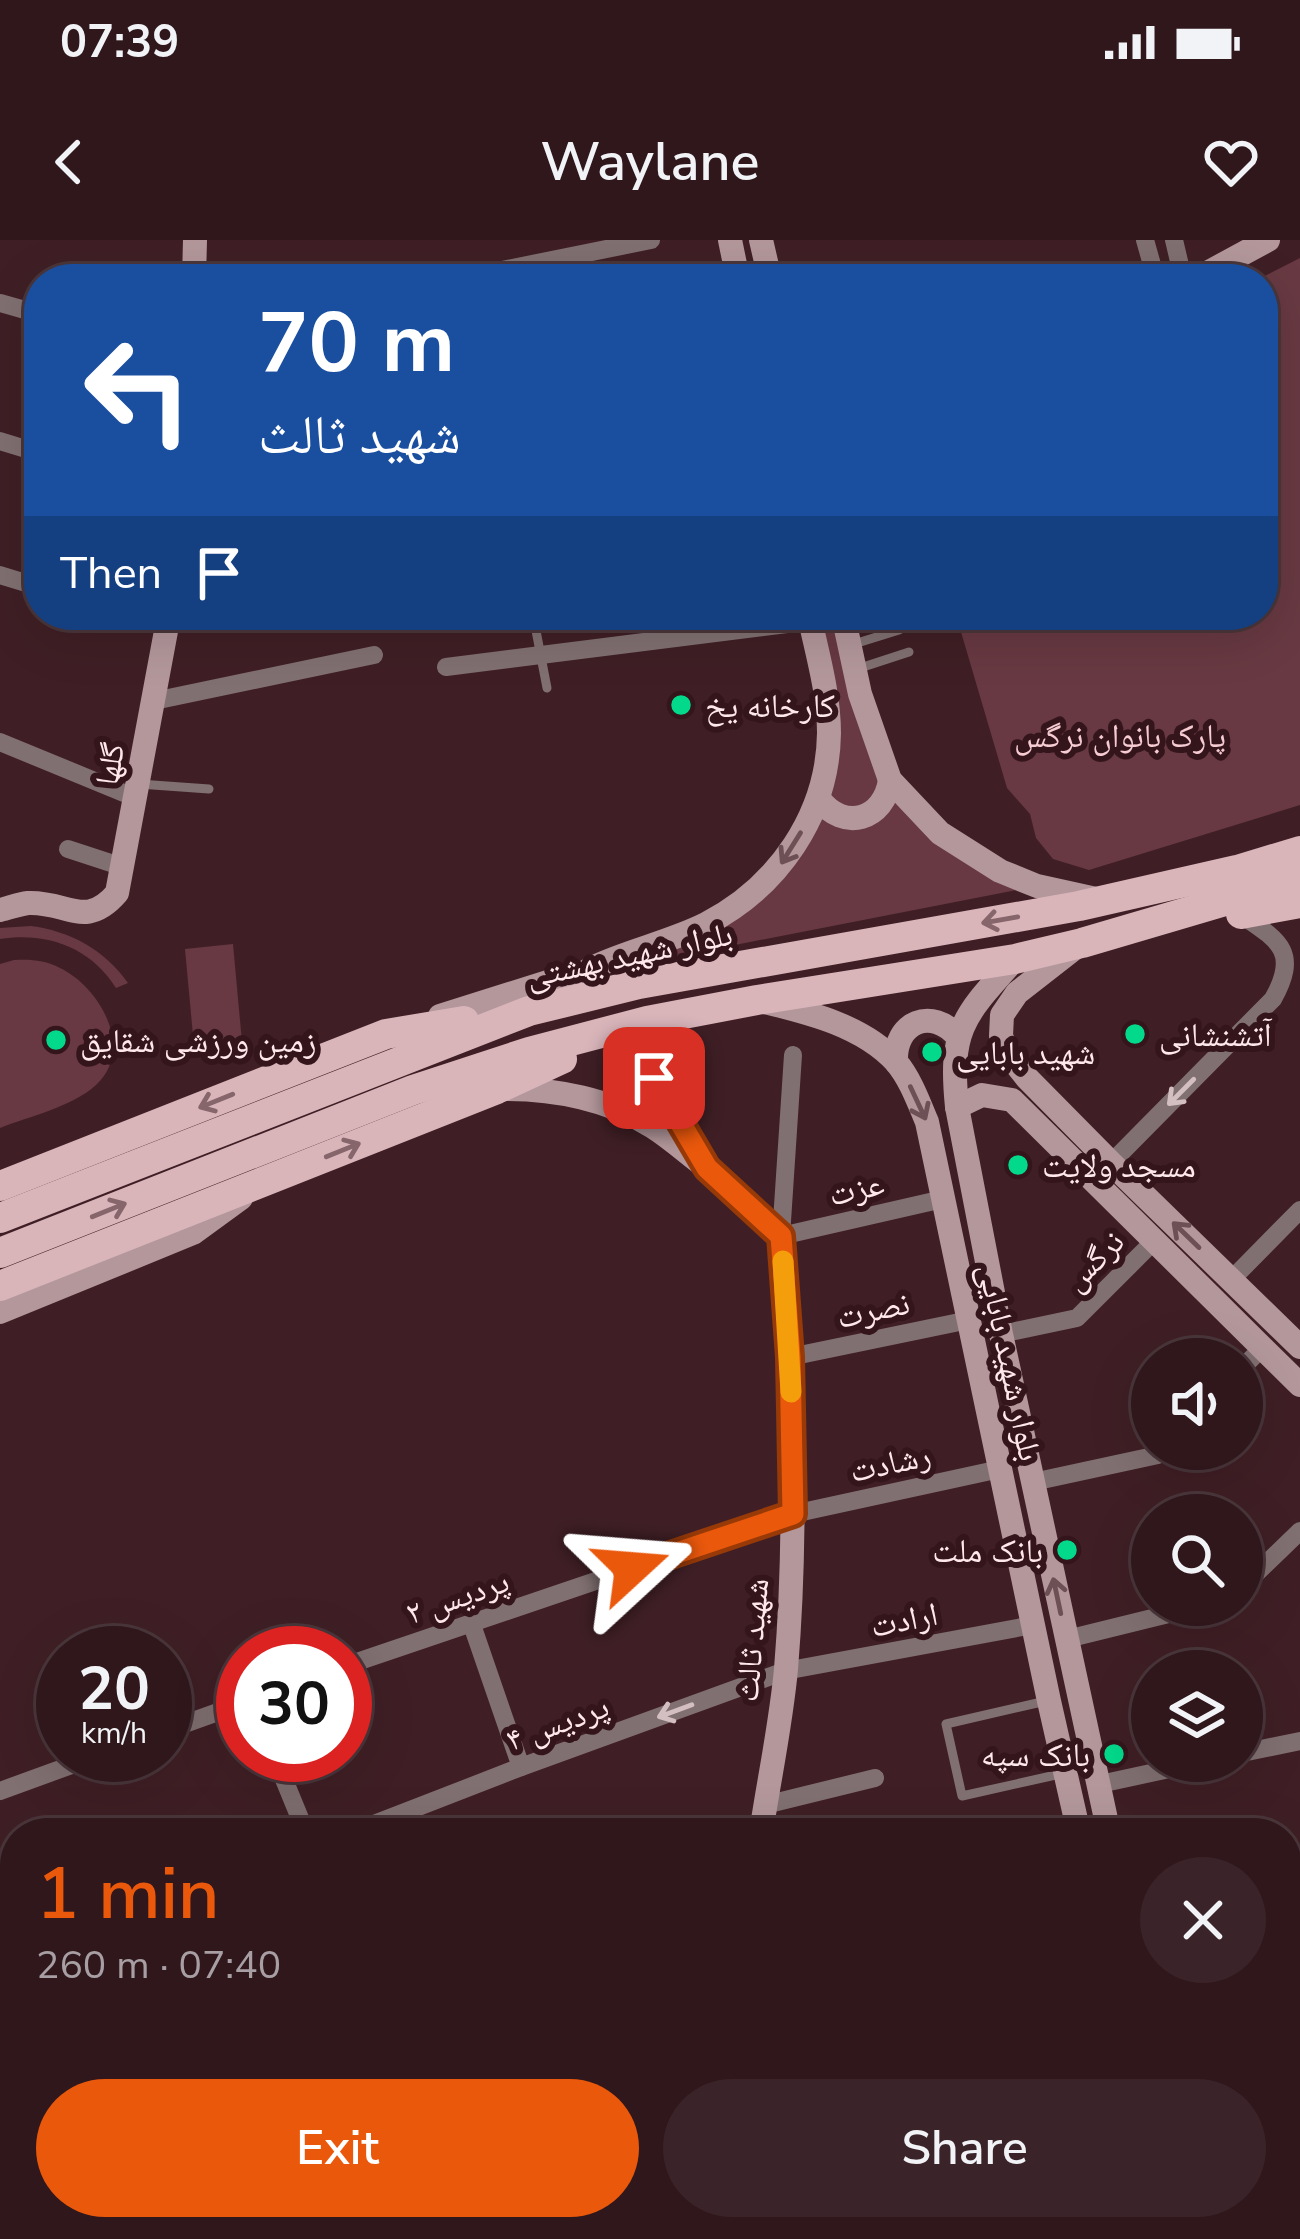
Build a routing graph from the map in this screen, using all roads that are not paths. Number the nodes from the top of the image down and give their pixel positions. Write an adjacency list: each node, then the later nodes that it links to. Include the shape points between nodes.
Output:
1 (651, 240): 3 (street)
2 (1268, 240): 4 (main road)
3 (532, 264)
4 (1212, 264)
5 (166, 630): 17 (main road, گلها)
6 (536, 630): 12 (lane)
7 (718, 630): 12 (street)
8 (812, 630): 22 (main road, via 829,734)
9 (846, 630): 14 (main road)
10 (899, 630): 14 (lane)
11 (909, 652): 14 (lane)
12 (541, 653): 15 (street); 16 (lane)
13 (374, 655): 17 (street)
14 (852, 658): 19 (main road)
15 (446, 667)
16 (547, 688)
17 (154, 701): 21 (main road, گلها)
18 (0, 742): 21 (street)
19 (890, 780): 22 (main road, via 883,802 860,817 835,814); 29 (main road, via 940,833 1000,871)
20 (209, 789): 21 (lane)
21 (138, 791): 26 (main road, گلها)
22 (819, 799): 35 (main road, one-way to 35, via 778,870 740,904)
23 (1300, 832): 28 (main road)
24 (68, 849): 26 (street)
25 (1300, 851): 28 (main road, بلوار شهید بهشتی)
26 (123, 866): 32 (main road, گلها, via 117,892 93,913 30,903)
27 (1300, 879): 31 (main road)
28 (1143, 891): 29 (main road, بلوار شهید بهشتی)
29 (1104, 900): 37 (main road, بلوار شهید بهشتی, one-way to 37)
30 (1300, 903): 31 (main road)
31 (1240, 905): 33 (main road); 47 (street, one-way to 47, via 1284,948 1288,974)
32 (0, 910)
33 (1082, 943): 34 (main road); 43 (main road, via 1017,993 1002,1016 1000,1036)
34 (1015, 959): 36 (main road); 40 (main road, via 971,1008)
35 (592, 968): 37 (main road); 39 (main road)
36 (757, 1000): 38 (main road); 42 (main road, بلوار شهید بابایی, via 815,1014)
37 (529, 1011): 39 (main road); 53 (main road, بلوار شهید بهشتی)
38 (662, 1019): 44 (main road); 48 (main road, via 654,1078); 56 (main road, one-way to 38, via 413,1090)
39 (386, 1034): 50 (main road, one-way to 50)
40 (958, 1037): 42 (main road, via 946,1025 921,1022 900,1037); 46 (main road, بلوار شهید بابایی)
41 (793, 1055): 54 (street, شهید ثالث)
42 (896, 1062): 51 (main road, بلوار شهید بابایی, one-way to 51, via 927,1122)
43 (1027, 1078): 45 (main road); 47 (main road)
44 (496, 1089): 48 (main road, via 603,1103 650,1124); 49 (main road, one-way to 44)
45 (1012, 1100): 46 (main road, via 982,1095); 55 (main road)
46 (957, 1107): 61 (main road, بلوار شهید بابایی)
47 (1111, 1163): 57 (main road, one-way to 47)
48 (707, 1168): 54 (main road)
49 (266, 1180): 58 (main road); 59 (main road, via 193,1233)
50 (0, 1186)
51 (943, 1199): 54 (street, عزت); 60 (main road, بلوار شهید بابایی)
52 (1300, 1210): 57 (street)
53 (0, 1218)
54 (781, 1236): 65 (main road, شهید ثالث)
55 (1154, 1241): 61 (street, نرگس, via 1076,1318); 62 (main road)
56 (0, 1253)
57 (1232, 1279): 63 (main road)
58 (0, 1286)
59 (0, 1312)
60 (969, 1320): 65 (street, نصرت); 68 (main road, بلوار شهید بابایی)
61 (1001, 1334): 69 (main road, بلوار شهید بابایی)
62 (1252, 1338)
63 (1300, 1347)
64 (1263, 1349): 66 (main road)
65 (790, 1357): 70 (main road, شهید ثالث)
66 (1300, 1385)
67 (1131, 1461): 69 (street)
68 (1000, 1469): 70 (street, رشادت); 75 (main road, بلوار شهید بابایی)
69 (1033, 1482): 76 (main road, بلوار شهید بابایی, one-way to 69)
70 (793, 1514): 73 (street, پردیس ۲); 78 (main road, شهید ثالث)
71 (1300, 1531): 72 (street)
72 (1263, 1567)
73 (471, 1622): 77 (street, پردیس ۲); 82 (street)
74 (1131, 1623): 76 (street)
75 (1033, 1625): 78 (street, ارادت); 79 (main road, بلوار شهید بابایی)
76 (1067, 1639): 88 (main road, بلوار شهید بابایی)
77 (372, 1657)
78 (785, 1671): 82 (street, پردیس ۴, one-way to 82); 90 (main road, شهید ثالث)
79 (1049, 1700): 83 (main road, بلوار شهید بابایی); 83 (lane, via 946,1724 962,1796)
80 (1300, 1741): 81 (street)
81 (1263, 1749)
82 (521, 1767): 92 (street, پردیس ۴)
83 (1065, 1773): 94 (main road, بلوار شهید بابایی)
84 (1131, 1777): 88 (street)
85 (36, 1778): 89 (street)
86 (875, 1778): 90 (street)
87 (285, 1782): 91 (street)
88 (1100, 1784): 95 (main road, بلوار شهید بابایی)
89 (0, 1791)
90 (766, 1805): 93 (main road, شهید ثالث)
91 (300, 1818)
92 (390, 1818)
93 (764, 1818)
94 (1076, 1818)
95 (1106, 1818)

